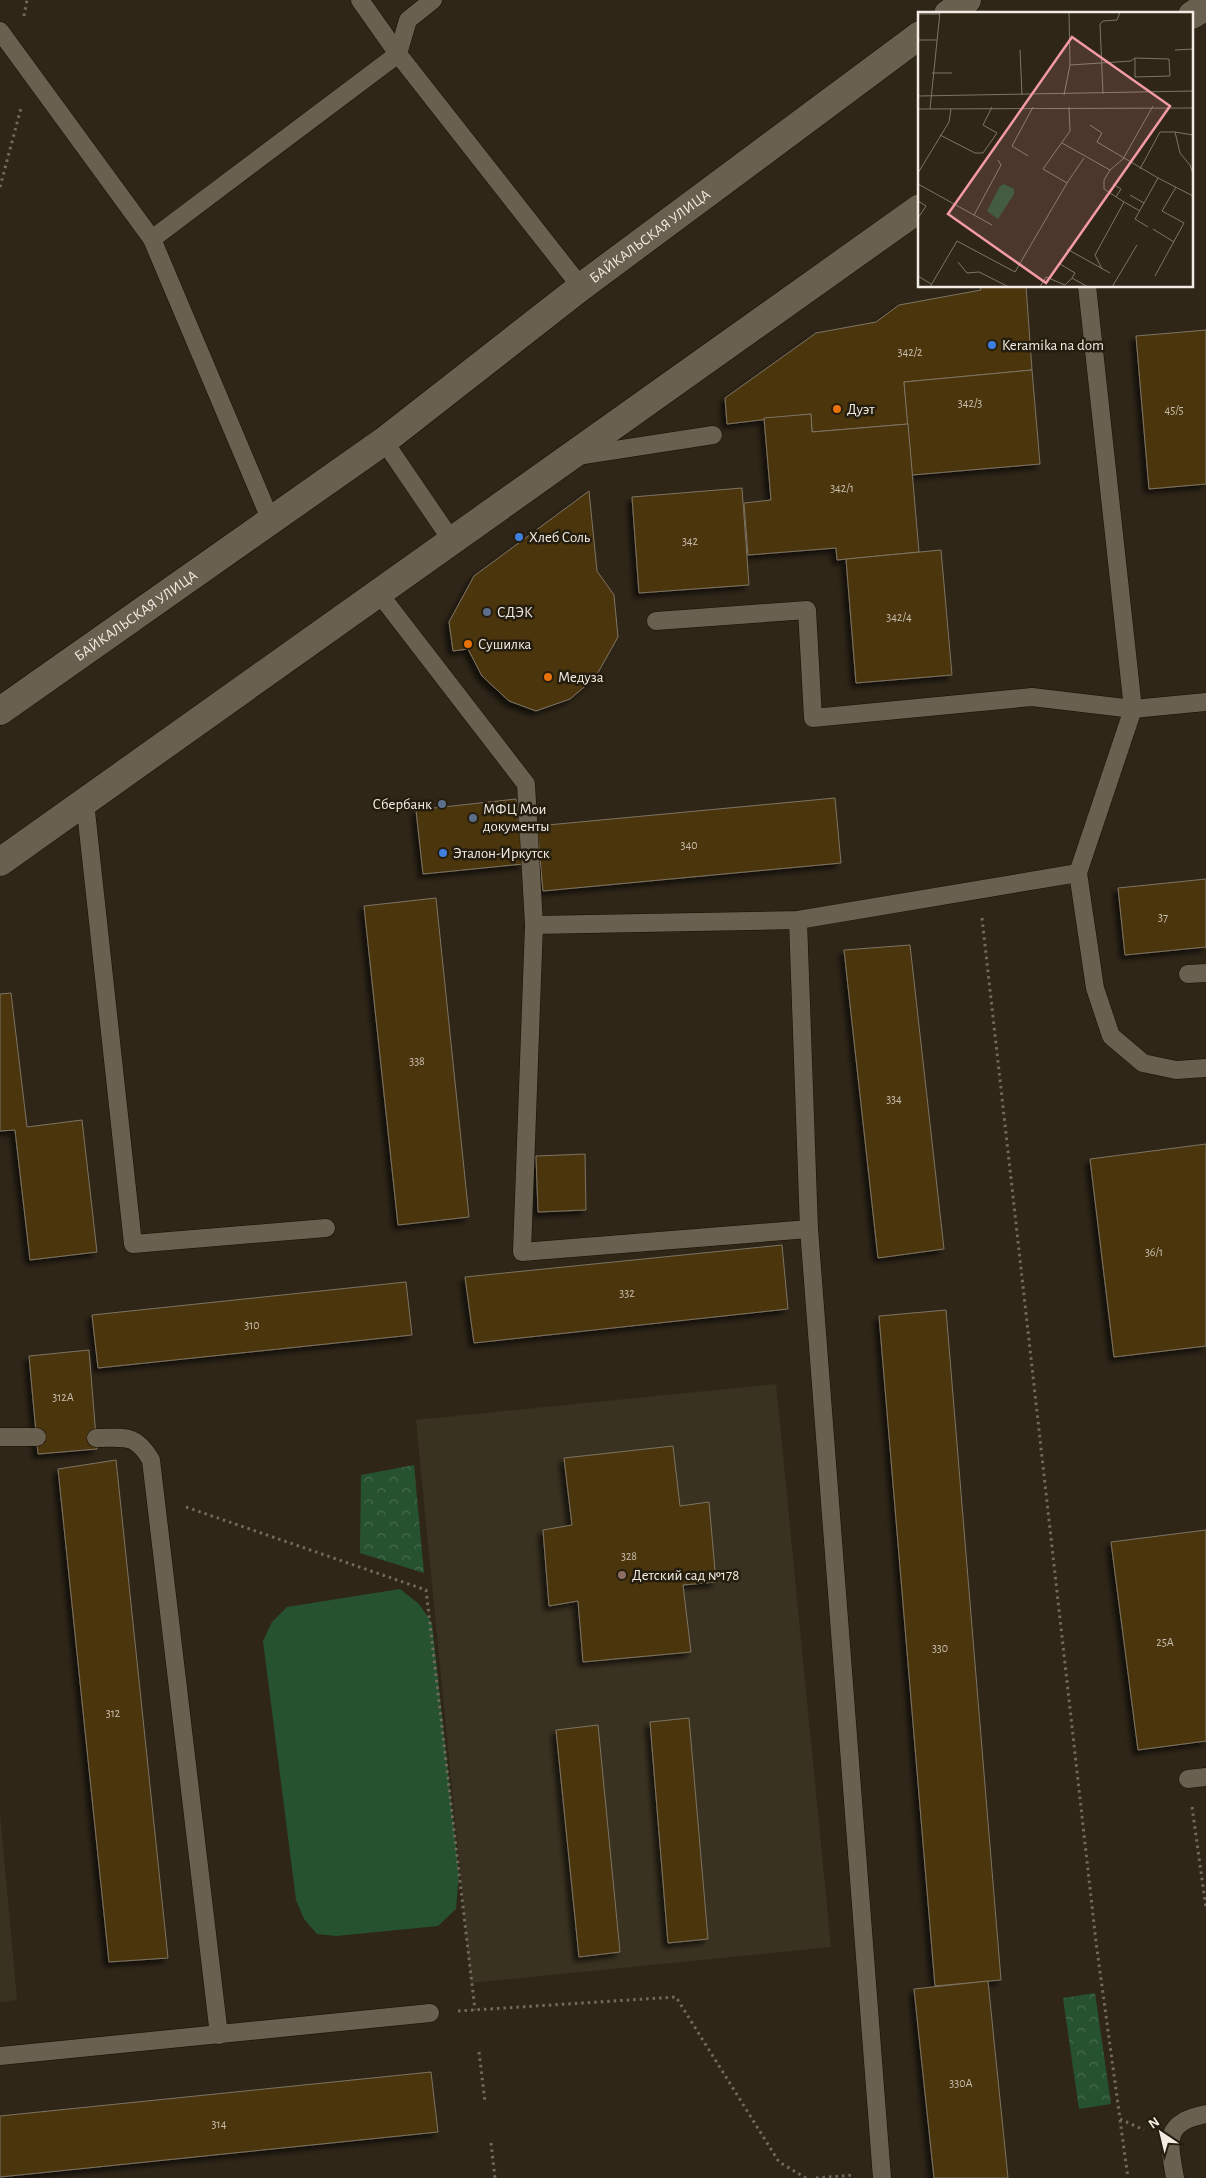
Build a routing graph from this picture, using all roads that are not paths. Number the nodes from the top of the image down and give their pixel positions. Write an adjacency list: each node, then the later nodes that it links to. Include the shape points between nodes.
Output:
1 (360, 0): 9 (lane)
2 (433, 0): 9 (lane, via 408,20)
3 (967, 0): 5 (main road)
4 (1206, 6): 6 (main road)
5 (951, 12)
6 (1194, 14)
7 (0, 31): 11 (lane)
8 (918, 36): 12 (main road, БАЙКАЛЬСКАЯ УЛИЦА)
9 (398, 54): 11 (lane); 12 (lane)
10 (918, 209): 16 (main road)
11 (152, 239): 17 (lane)
12 (581, 287): 15 (main road, БАЙКАЛЬСКАЯ УЛИЦА)
13 (1088, 288): 22 (lane)
14 (713, 435): 16 (lane)
15 (384, 440): 17 (main road, БАЙКАЛЬСКАЯ УЛИЦА); 18 (lane)
16 (569, 457): 18 (main road)
17 (271, 521): 23 (main road, БАЙКАЛЬСКАЯ УЛИЦА)
18 (452, 540): 19 (main road)
19 (378, 592): 24 (main road); 28 (lane, via 526,784)
20 (656, 621): 22 (lane, via 807,610 813,718 1032,697)
21 (1206, 702): 22 (lane)
22 (1133, 709): 26 (lane)
23 (0, 711)
24 (85, 802): 25 (main road); 30 (lane, via 133,1244)
25 (0, 862)
26 (1078, 873): 27 (lane); 29 (lane, via 1095,988 1111,1036 1143,1063 1176,1070)
27 (798, 920): 28 (lane); 31 (lane)
28 (534, 925): 31 (lane, via 522,1252)
29 (1206, 1068)
30 (326, 1228)
31 (809, 1230): 41 (lane)
32 (0, 1437): 33 (lane)
33 (37, 1437)
34 (96, 1438): 38 (lane, via 130,1438 142,1446 151,1460)
35 (1206, 1777): 36 (lane)
36 (1188, 1779)
37 (430, 2013): 38 (lane)
38 (219, 2035): 39 (lane)
39 (0, 2056)
40 (1206, 2114): 42 (lane, via 1192,2116 1176,2125 1169,2142)
41 (882, 2175)
42 (1175, 2178)

